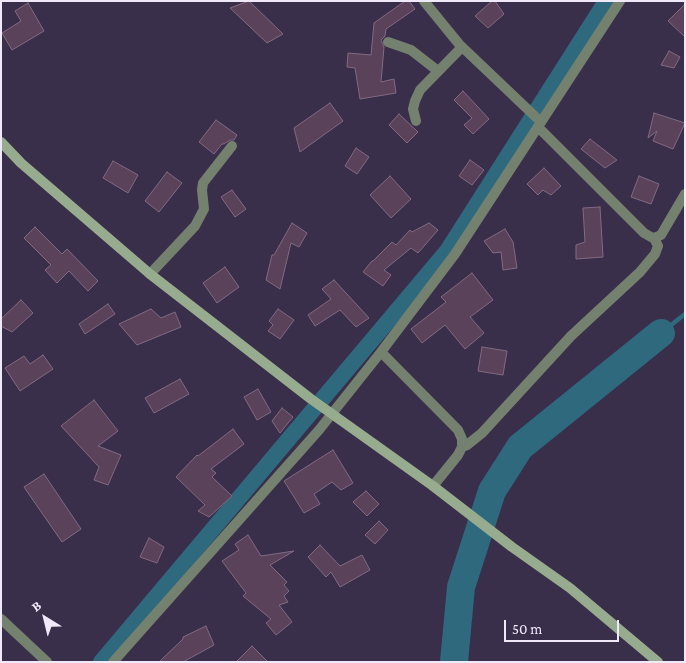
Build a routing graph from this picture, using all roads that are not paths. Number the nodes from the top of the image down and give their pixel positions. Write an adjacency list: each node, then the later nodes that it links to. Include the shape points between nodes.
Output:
1 (424, 1): 4 (street)
2 (620, 1): 7 (street)
3 (388, 42): 5 (street, via 411,50)
4 (462, 47): 5 (street); 7 (street, via 526,108)
5 (438, 71): 6 (street, via 420,90 415,101)
6 (416, 121)
7 (539, 125): 11 (street, via 644,233); 13 (street, via 455,254)
8 (1, 142): 12 (street)
9 (232, 146): 12 (street, via 203,183 204,209 195,226)
10 (685, 194): 11 (street, via 664,229)
11 (654, 238): 15 (street, via 658,246 655,254 640,272 570,336 482,433)
12 (150, 274): 14 (street)
13 (381, 352): 14 (street); 15 (street, via 458,430)
14 (331, 413): 16 (street); 19 (street)
15 (462, 447): 16 (street)
16 (433, 486): 20 (street, via 570,588)
17 (1, 619): 18 (street)
18 (46, 662)
19 (113, 662)
20 (658, 662)

